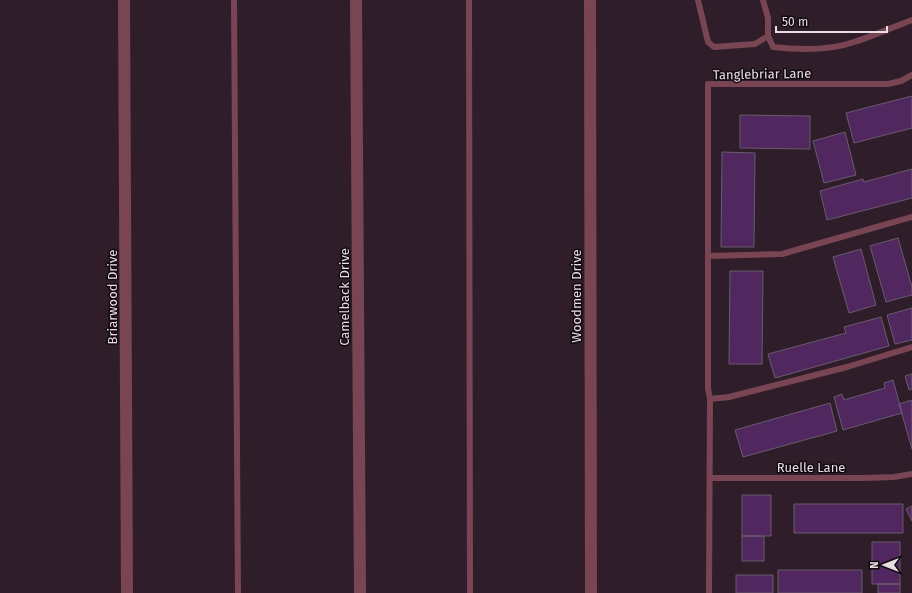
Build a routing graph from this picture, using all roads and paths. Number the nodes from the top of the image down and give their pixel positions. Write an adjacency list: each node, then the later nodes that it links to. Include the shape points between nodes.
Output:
1 (124, 0): 17 (street, Briarwood Drive)
2 (234, 0): 18 (lane)
3 (356, 0): 19 (street, Camelback Drive)
4 (469, 0): 20 (lane)
5 (590, 0): 21 (street, Woodmen Drive)
6 (698, 0): 9 (lane, via 708,42 714,47 755,44)
7 (763, 0): 9 (lane, via 768,18)
8 (912, 20): 9 (lane, via 853,43 831,48 773,47)
9 (768, 36)
10 (912, 75): 12 (lane, Tanglebriar Lane, via 888,84 708,84)
11 (912, 217): 12 (lane, via 782,254)
12 (708, 256): 14 (lane, Tanglebriar Lane)
13 (912, 347): 14 (lane, via 847,367 729,397)
14 (710, 399): 16 (lane, Tanglebriar Lane)
15 (912, 474): 16 (lane, Ruelle Lane, via 863,478)
16 (710, 478): 22 (lane, Tanglebriar Lane)
17 (127, 593)
18 (238, 593)
19 (360, 593)
20 (470, 593)
21 (591, 593)
22 (710, 593)

